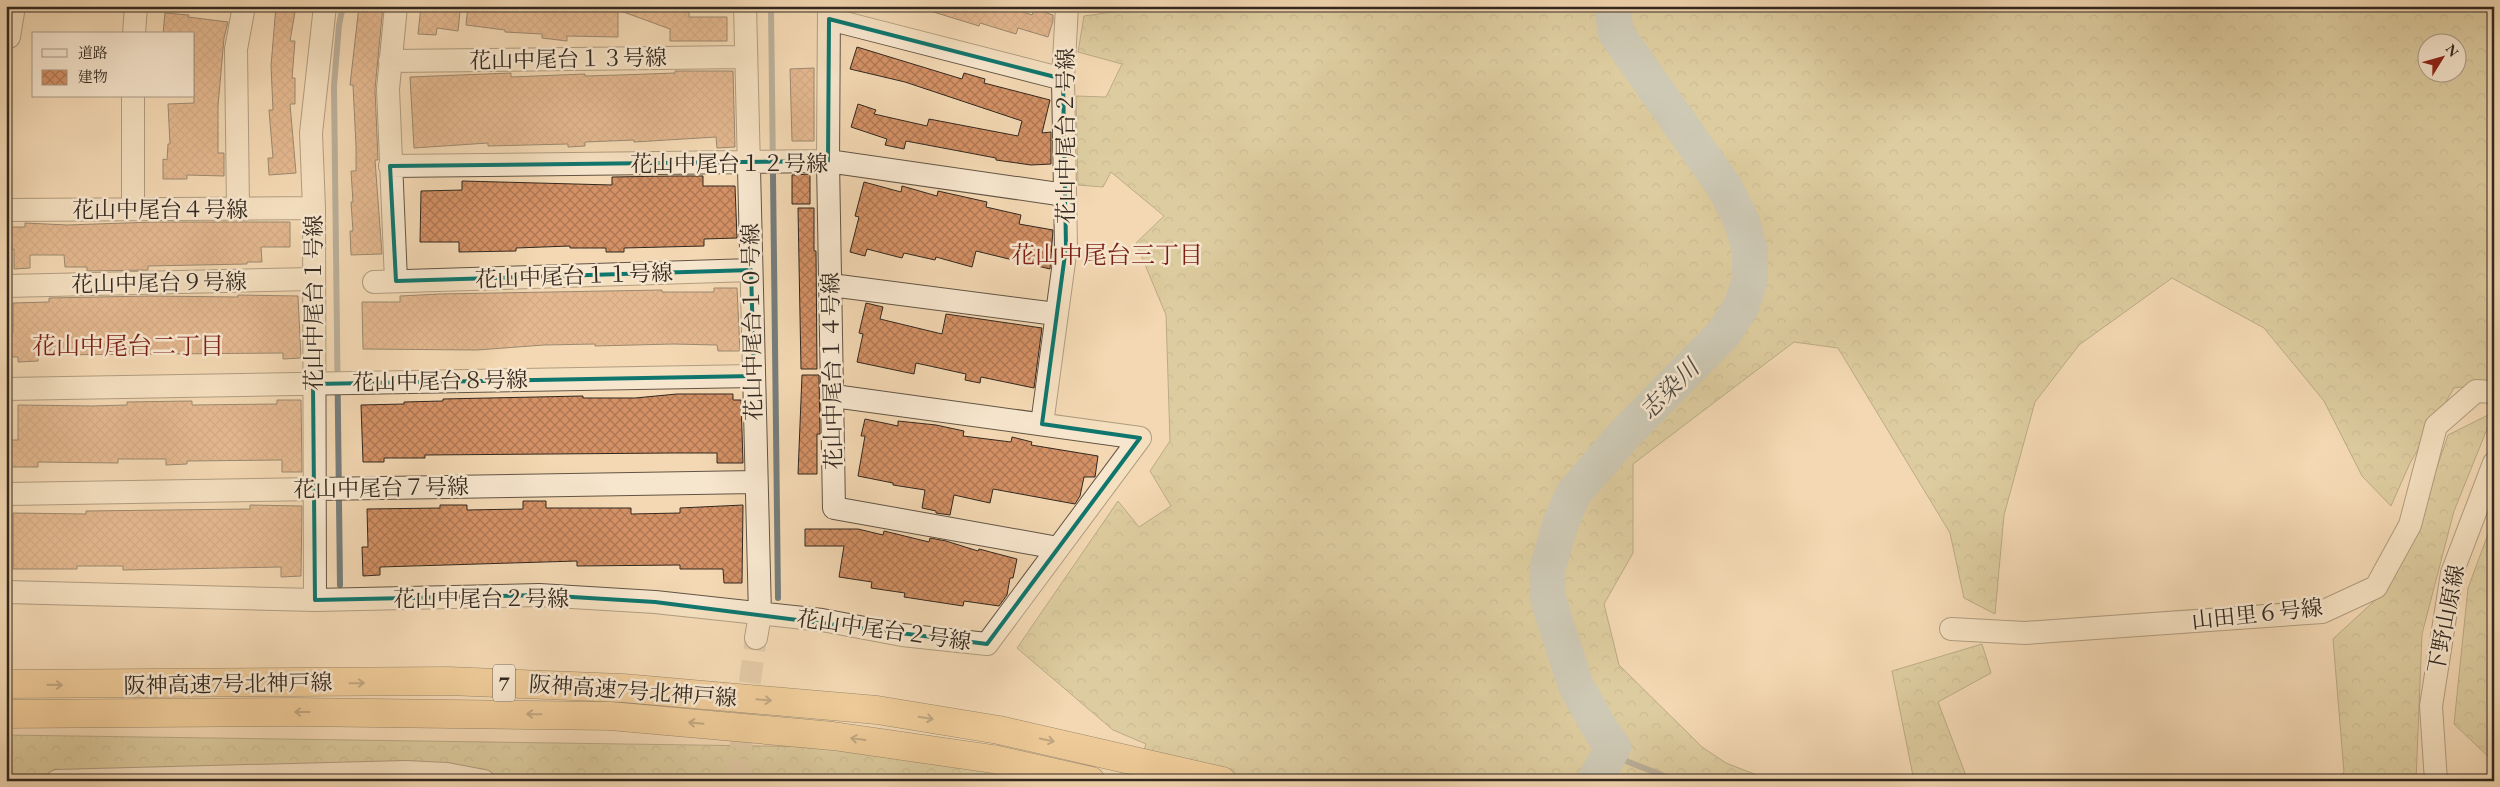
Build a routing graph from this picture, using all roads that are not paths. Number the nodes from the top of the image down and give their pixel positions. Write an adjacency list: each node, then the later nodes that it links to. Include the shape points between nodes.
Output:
1 (14, 6): 10 (street, via 9,37)
2 (136, 6): 9 (street)
3 (244, 6): 19 (street, via 236,48)
4 (325, 6): 20 (street, 花山中尾台１号線, via 311,132)
5 (396, 6): 12 (street)
6 (745, 6): 11 (street, 花山中尾台１０号線)
7 (1067, 6): 13 (street, 花山中尾台２号線)
8 (829, 13): 13 (street); 16 (street, 花山中尾台１４号線)
9 (134, 32)
10 (6, 36)
11 (746, 57): 12 (street, 花山中尾台１３号線); 15 (street, 花山中尾台１０号線)
12 (390, 62): 17 (street)
13 (1063, 79): 18 (street, 花山中尾台２号線)
14 (133, 98): 21 (street)
15 (753, 161): 16 (street, 花山中尾台１２号線); 17 (street, 花山中尾台１２号線); 23 (street, 花山中尾台１０号線)
16 (828, 161): 18 (street, 花山中尾台１２号線); 27 (street, 花山中尾台１４号線)
17 (390, 166): 26 (street)
18 (1066, 195): 29 (street, 花山中尾台２号線, via 1066,247)
19 (238, 208): 20 (street, 花山中尾台４号線); 21 (street, 花山中尾台４号線)
20 (314, 208): 24 (street, 花山中尾台１号線)
21 (133, 209): 22 (street, 花山中尾台４号線)
22 (6, 210)
23 (751, 270): 26 (street, 花山中尾台１１号線); 30 (street, 花山中尾台１０号線)
24 (312, 279): 28 (street, 花山中尾台９号線); 31 (street, 花山中尾台１号線)
25 (374, 282): 26 (street, 花山中尾台１１号線)
26 (396, 282)
27 (831, 285): 29 (street); 34 (street, 花山中尾台１４号線)
28 (6, 286)
29 (1056, 314): 35 (street, 花山中尾台２号線)
30 (754, 376): 31 (street, 花山中尾台８号線); 37 (street, 花山中尾台１０号線)
31 (318, 384): 32 (street, 花山中尾台８号線); 38 (street, 花山中尾台１号線)
32 (6, 389)
33 (2494, 392): 44 (street, 山田里６号線, via 2476,391 2436,426 2410,525 2376,587 2322,612 2025,633)
34 (834, 396): 35 (street); 40 (street, 花山中尾台１４号線, via 834,508)
35 (1042, 424): 40 (street, 花山中尾台２号線, via 1140,438)
36 (2494, 463): 52 (street, 下野山原線, via 2452,572 2431,706)
37 (756, 482): 38 (street, 花山中尾台７号線); 43 (street, 花山中尾台１０号線)
38 (319, 489): 39 (street, 花山中尾台７号線); 42 (street, 花山中尾台１号線)
39 (6, 494)
40 (1058, 548): 43 (street, 花山中尾台２号線, via 987,644 902,635 822,620)
41 (6, 592): 42 (street, 花山中尾台２号線)
42 (315, 600): 43 (street, 花山中尾台２号線, via 539,594 655,602)
43 (760, 615): 45 (street, 花山中尾台１０号線)
44 (1951, 629)
45 (756, 638)
46 (6, 684): 51 (highway, 阪神高速7号北神戸線 / 7, one-way to 51, via 448,681 623,688 877,710 999,730)
47 (6, 714): 50 (highway, 阪神高速7号北神戸線 / 7, one-way to 47, via 993,759 833,736 610,716 314,712)
48 (57, 781): 49 (street, via 406,772 447,774)
49 (484, 781)
50 (1091, 781)
51 (1222, 781)
52 (2436, 781)

